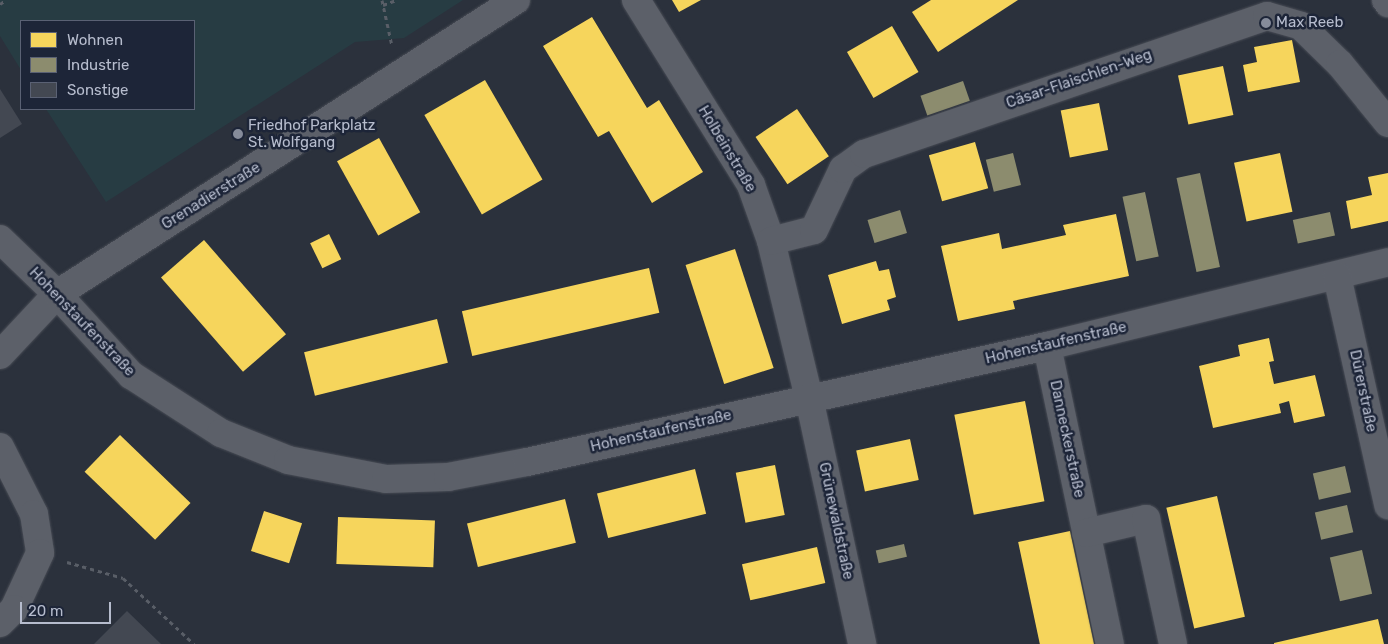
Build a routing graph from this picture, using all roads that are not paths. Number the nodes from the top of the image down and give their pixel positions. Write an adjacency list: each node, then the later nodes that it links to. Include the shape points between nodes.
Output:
1 (516, 0): 10 (street, Grenadierstraße)
2 (636, 0): 7 (street, Holbeinstraße, via 751,185)
3 (1386, 0): 4 (street)
4 (1388, 4)
5 (1388, 123): 7 (street, Cäsar-Flaischlen-Weg, via 1340,64 1301,26 1267,16 864,154 843,169 814,230)
6 (0, 239): 10 (street, Hohenstaufenstraße)
7 (771, 241): 13 (street, Holbeinstraße)
8 (1388, 262): 9 (street, Hohenstaufenstraße)
9 (1337, 276): 11 (street, Hohenstaufenstraße); 15 (street, Dürerstraße)
10 (57, 294): 12 (street, Grenadierstraße); 13 (street, Hohenstaufenstraße, via 131,374 221,433 288,460 386,479 448,477)
11 (1046, 346): 13 (street, Hohenstaufenstraße); 16 (street, Danneckerstraße)
12 (0, 355)
13 (809, 398): 18 (street, Grünewaldstraße)
14 (0, 447): 17 (street, via 34,514 40,554 14,609)
15 (1388, 505)
16 (1086, 533): 19 (street, Danneckerstraße); 20 (street, via 1146,520)
17 (0, 623)
18 (862, 644)
19 (1110, 644)
20 (1174, 644)

